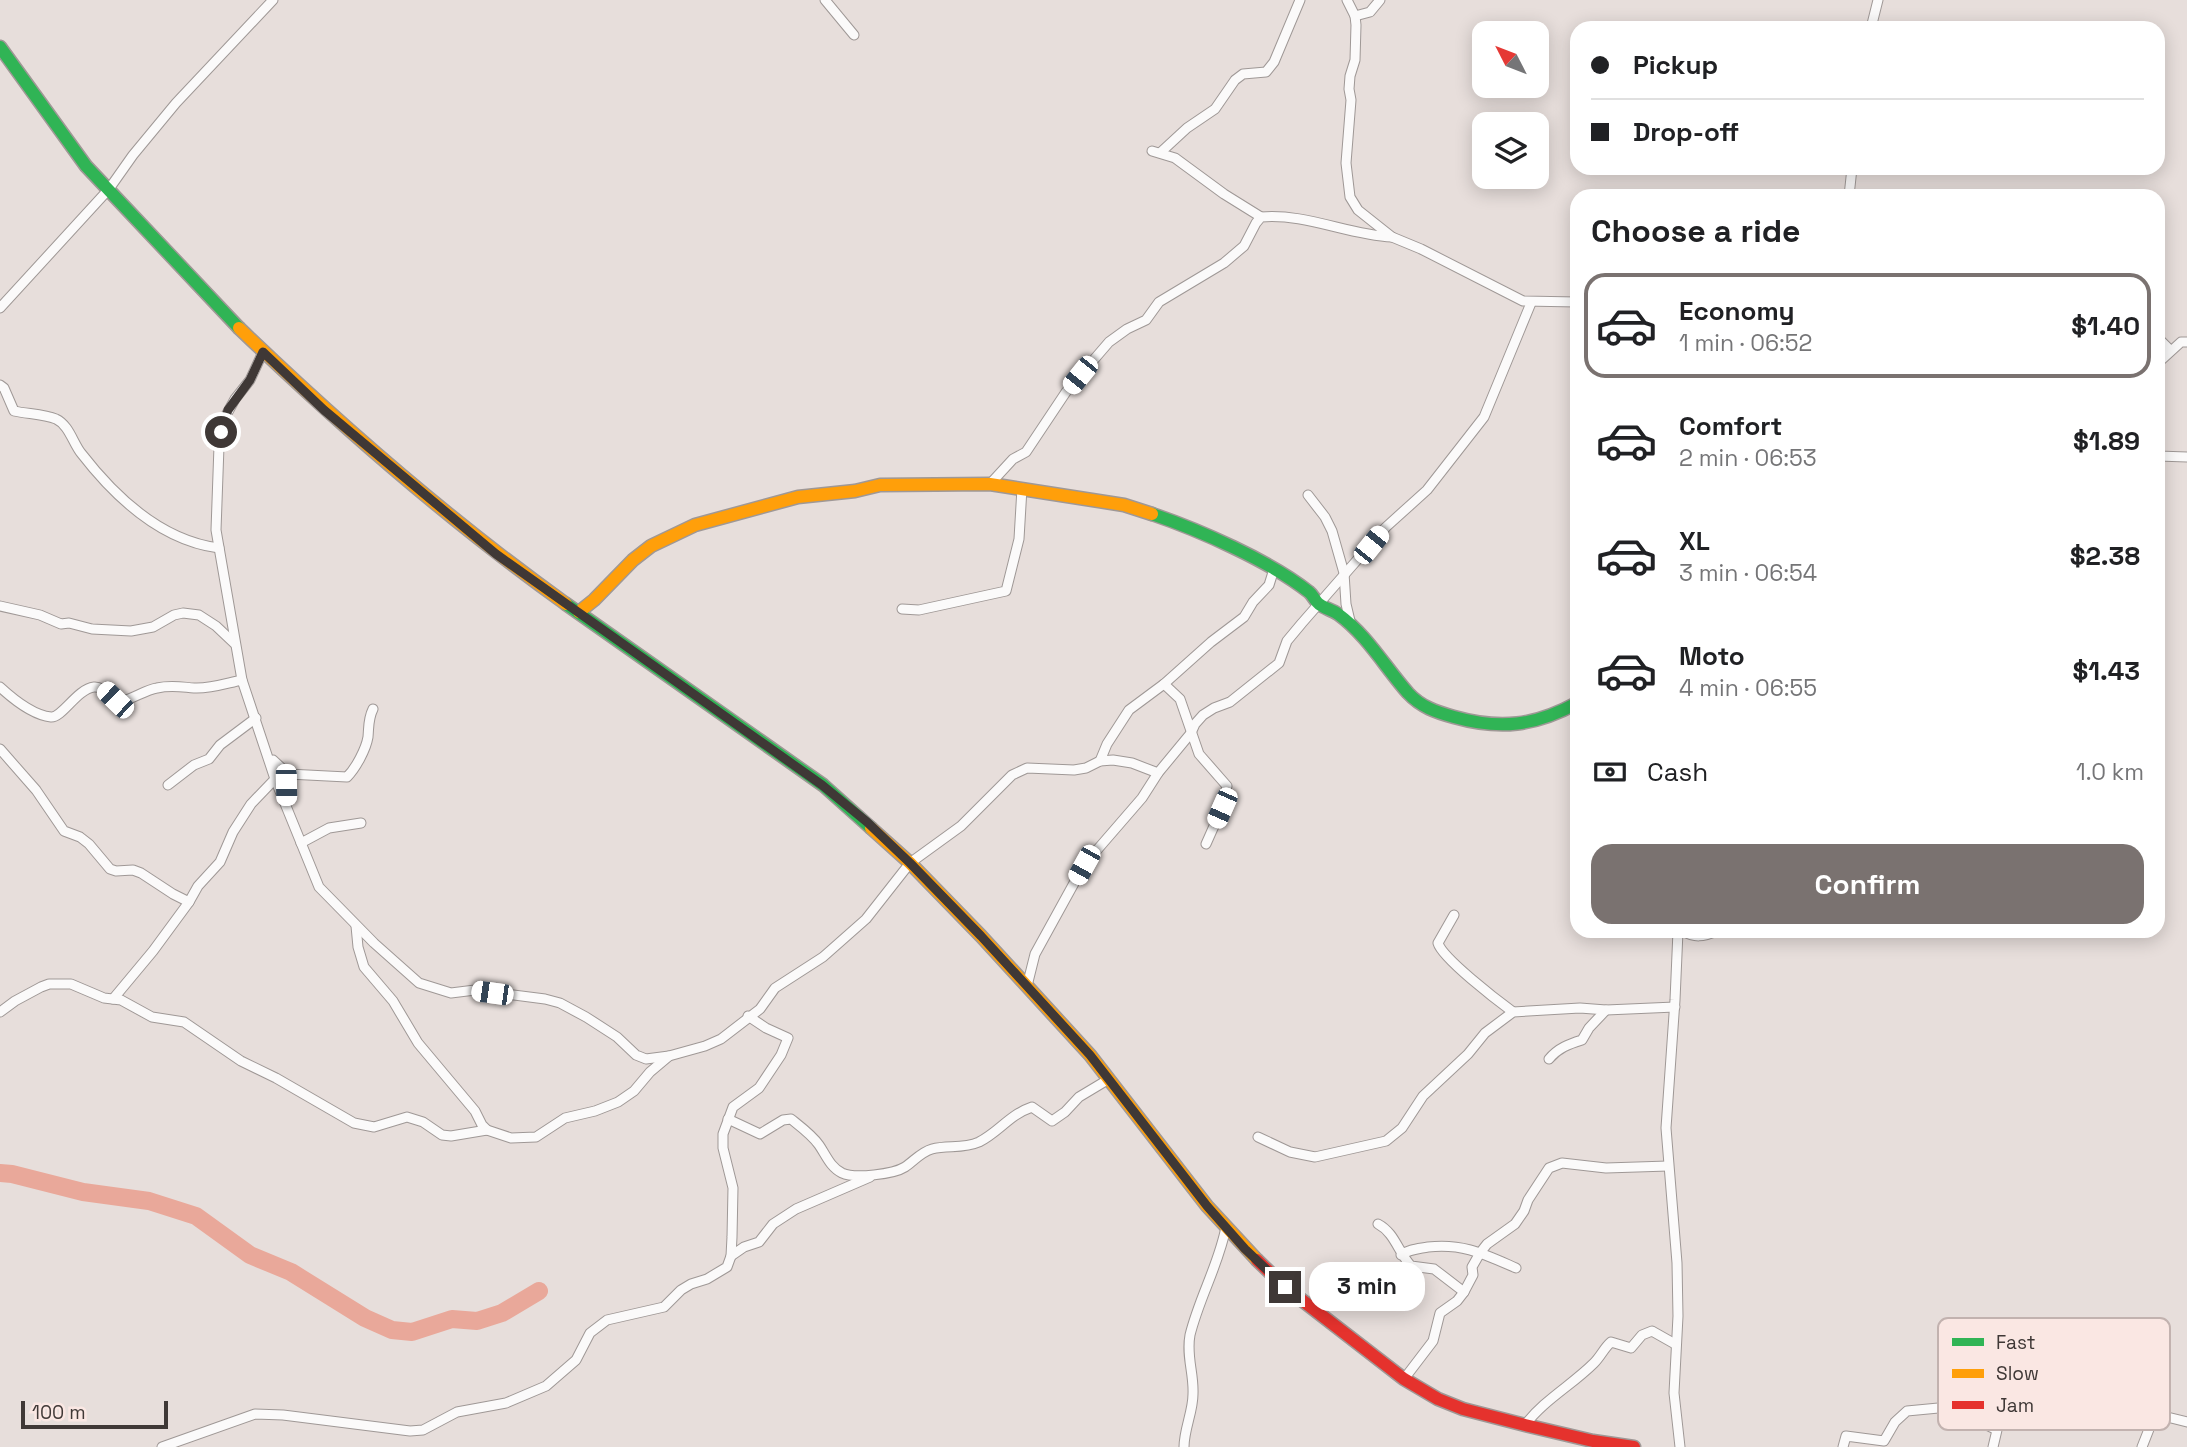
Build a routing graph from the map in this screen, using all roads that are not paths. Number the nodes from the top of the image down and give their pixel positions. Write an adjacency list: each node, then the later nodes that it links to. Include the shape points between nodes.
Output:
1 (273, 0): 11 (street, via 176,103)
2 (825, 0): 9 (street)
3 (1300, 0): 12 (street, via 1266,72 1243,74 1215,109 1156,152 1182,162)
4 (1347, 0): 7 (street)
5 (1380, 0): 7 (street, via 1370,12)
6 (1878, 0): 8 (street)
7 (1355, 16): 13 (street, via 1346,163 1350,197)
8 (1873, 21)
9 (854, 35)
10 (0, 47): 11 (street, via 75,152)
11 (109, 189): 16 (street); 20 (street)
12 (1261, 217): 13 (street); 25 (street, via 1244,246 1224,263 1159,302 1146,320 1109,342 1066,392 1026,452)
13 (1392, 237): 15 (street)
14 (1570, 302): 15 (street)
15 (1531, 303): 30 (street, via 1484,417 1427,490)
16 (0, 309)
17 (2187, 342): 19 (street)
18 (2165, 345): 19 (street)
19 (2170, 350): 21 (street)
20 (263, 352): 28 (street, via 228,410 221,432 215,520); 34 (street, via 430,500 496,554)
21 (2165, 355)
22 (0, 385): 28 (street, via 14,411 56,419 66,426 75,445 109,486 151,522)
23 (2165, 456): 24 (street)
24 (2187, 457)
25 (990, 484): 26 (street); 34 (street, via 880,485 798,497 695,525 651,546)
26 (1022, 488): 29 (street, via 1148,512); 33 (street, via 1019,539 1006,591 919,610)
27 (1308, 495): 30 (street, via 1332,531)
28 (219, 548): 36 (street)
29 (1273, 569): 31 (street); 38 (street, via 1269,585 1244,617)
30 (1343, 573): 31 (street); 35 (street)
31 (1319, 604): 35 (street); 43 (street, via 1287,640 1279,663 1230,702 1203,715)
32 (0, 606): 36 (street, via 61,624 131,631 183,613 199,615)
33 (902, 609)
34 (579, 612): 55 (street, via 822,785)
35 (1352, 627): 40 (street, via 1410,695 1429,710 1499,726)
36 (235, 644): 37 (street)
37 (242, 680): 39 (street, via 194,688 155,688 121,701 93,687 50,717); 42 (street)
38 (1164, 684): 43 (street, via 1180,699); 46 (street, via 1129,710)
39 (0, 687)
40 (1570, 708)
41 (373, 709): 48 (street, via 368,738 347,777)
42 (256, 718): 45 (street); 50 (street, via 209,759)
43 (1191, 733): 47 (street); 54 (street, via 1199,754 1227,786)
44 (1, 748): 56 (street, via 64,831 89,844 110,869 141,873)
45 (268, 753): 48 (street); 49 (street)
46 (1100, 761): 47 (street, via 1132,763); 55 (street, via 1074,770 1022,769 949,835)
47 (1158, 773): 60 (street, via 1084,865 1035,954)
48 (288, 774): 51 (street)
49 (275, 779): 51 (street); 56 (street, via 251,804 220,862)
50 (168, 785)
51 (286, 803): 53 (street)
52 (360, 823): 53 (street, via 329,828)
53 (301, 843): 58 (street, via 319,887)
54 (1206, 844)
55 (910, 863): 60 (street); 66 (street, via 866,919 823,957 775,988 760,1009)
56 (190, 902): 61 (street)
57 (1454, 915): 65 (street, via 1439,948)
58 (356, 926): 67 (street, via 419,983 451,993 475,990 560,1003 617,1037 636,1055 646,1059); 71 (street, via 364,967)
59 (1680, 938): 62 (street)
60 (1027, 986): 69 (street)
61 (113, 999): 64 (street, via 71,984 49,984); 71 (street, via 152,1017 192,1026 241,1061 354,1123 374,1127 408,1117 442,1135)
62 (1675, 1007): 63 (street); 73 (street, via 1666,1128)
63 (1606, 1010): 65 (street); 68 (street, via 1582,1040 1554,1052)
64 (0, 1012)
65 (1513, 1012): 72 (street, via 1485,1033 1386,1141 1315,1157)
66 (748, 1016): 67 (street, via 713,1043); 70 (street, via 786,1035 788,1043 759,1088 733,1107)
67 (669, 1056): 71 (street, via 618,1102 565,1118 536,1137 512,1138)
68 (1549, 1059)
69 (1109, 1079): 74 (street, via 1079,1097 1058,1119 1052,1121 1032,1107 1018,1112 981,1141 932,1149 904,1168); 76 (street)
70 (728, 1119): 74 (street, via 760,1134 791,1119 843,1173); 79 (street, via 723,1148 733,1188)
71 (487, 1130)
72 (1258, 1138)
73 (1668, 1166): 77 (street, via 1555,1165 1515,1224); 82 (street, via 1677,1263)
74 (876, 1174): 79 (street, via 796,1209 773,1224 759,1242)
75 (1378, 1224): 78 (street, via 1392,1234)
76 (1226, 1227): 83 (street, via 1285,1287); 90 (street, via 1190,1337 1193,1397)
77 (1480, 1253): 78 (street, via 1446,1245 1410,1249); 80 (street); 81 (street)
78 (1401, 1255): 81 (street, via 1411,1266 1434,1269)
79 (731, 1256): 89 (street, via 719,1273 681,1290 664,1307 607,1320 590,1333 565,1371 546,1386 506,1403 457,1412 423,1430 410,1431 255,1414)
80 (1516, 1268)
81 (1464, 1292): 83 (street, via 1440,1313 1433,1341)
82 (1675, 1345): 87 (street, via 1652,1331 1631,1348 1611,1342); 92 (street)
83 (1404, 1379): 87 (street, via 1462,1409)
84 (1938, 1408): 93 (street, via 1906,1411 1884,1441 1846,1436)
85 (2170, 1418): 86 (street)
86 (2187, 1422)
87 (1525, 1425): 91 (street)
88 (2149, 1430): 94 (street)
89 (162, 1447)
90 (1184, 1447)
91 (1634, 1447)
92 (1680, 1447)
93 (1843, 1447)
94 (2142, 1447)

